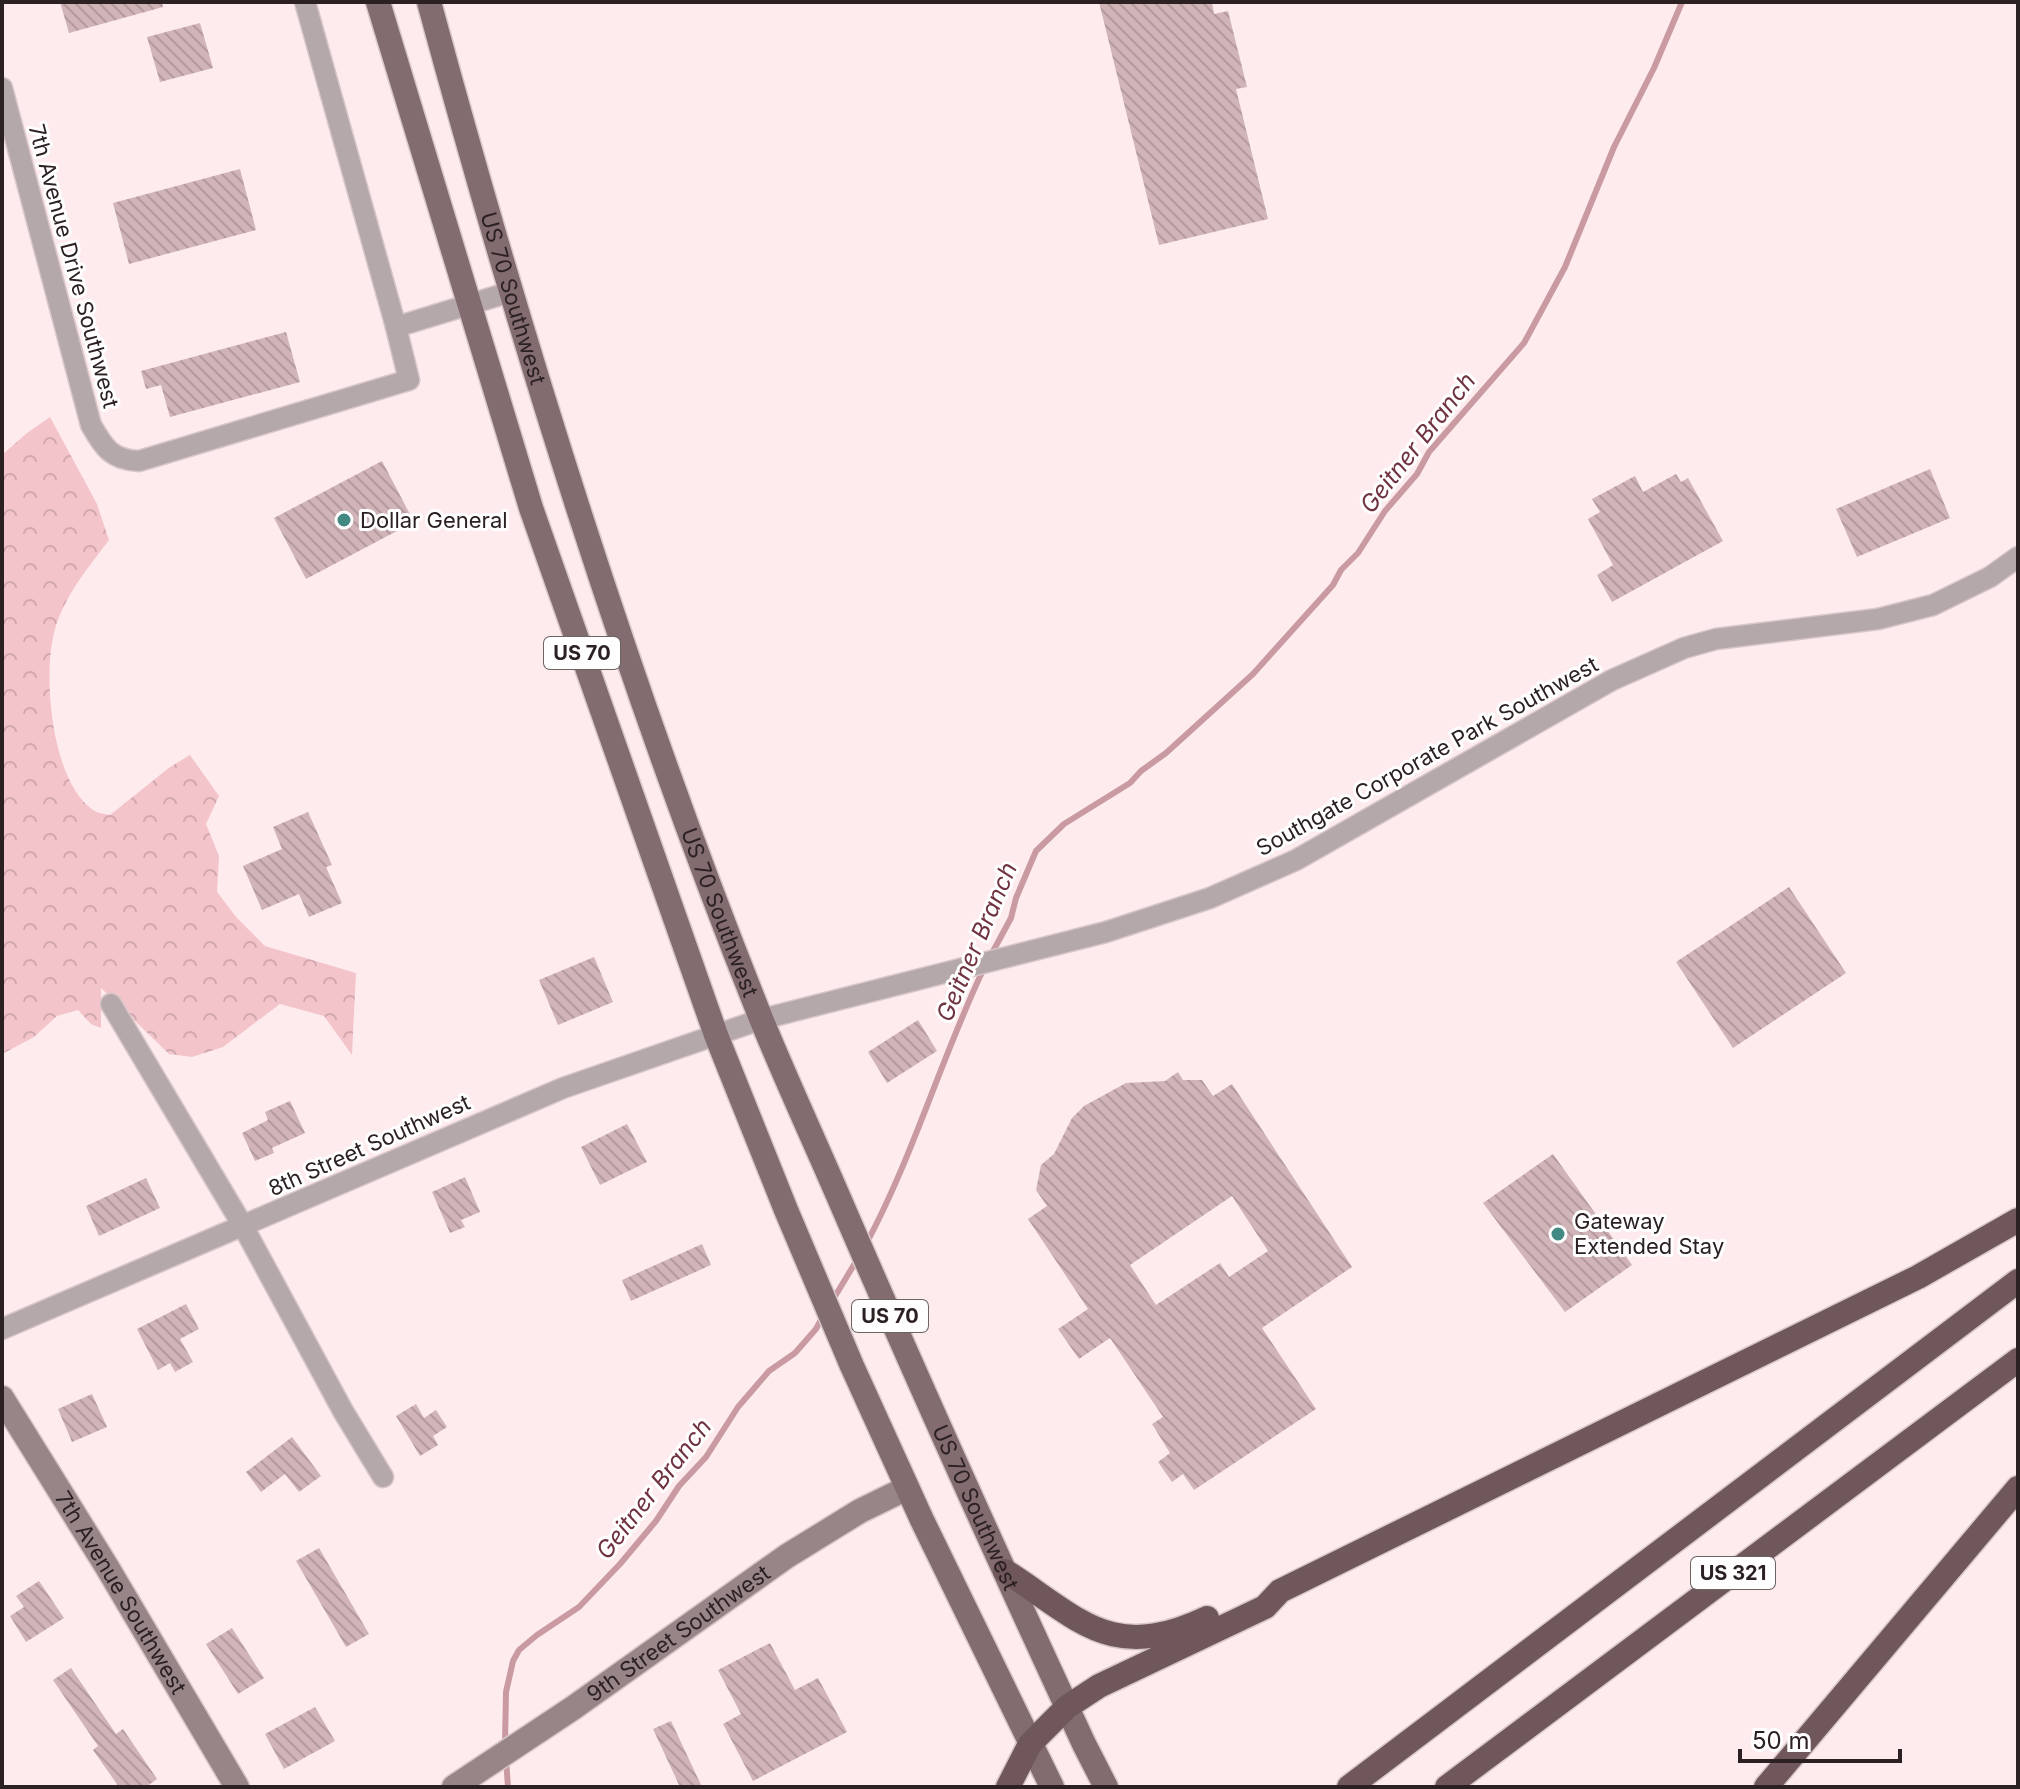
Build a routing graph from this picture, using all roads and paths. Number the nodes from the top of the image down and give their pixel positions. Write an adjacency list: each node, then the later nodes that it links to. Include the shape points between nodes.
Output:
1 (305, 2): 7 (street)
2 (378, 2): 6 (main road, US 70 Southwest / US 70)
3 (429, 2): 5 (main road, US 70 Southwest / US 70)
4 (2, 88): 7 (street, 7th Avenue Drive Southwest, via 91,425 108,452 139,461 409,380)
5 (510, 292): 6 (street); 10 (main road, US 70 Southwest / US 70, via 644,704)
6 (468, 305): 7 (street); 11 (main road, US 70 Southwest / US 70, via 531,508)
7 (396, 327)
8 (2018, 557): 10 (street, Southgate Corporate Park Southwest, via 1933,605 1878,619 1716,639 1651,660 1296,860 1210,898 1106,932)
9 (111, 1004): 13 (street)
10 (762, 1019): 11 (street, 8th Street Southwest); 21 (main road, US 70 Southwest / US 70)
11 (716, 1035): 13 (street, 8th Street Southwest, via 563,1088); 19 (main road, US 70 Southwest / US 70, via 791,1224)
12 (2018, 1220): 22 (highway, via 1778,1348)
13 (243, 1226): 15 (street, 8th Street Southwest); 18 (street)
14 (2018, 1281): 30 (highway, US 321)
15 (2, 1329)
16 (2018, 1360): 31 (highway, US 321)
17 (2, 1398): 25 (street, 7th Avenue Southwest)
18 (383, 1477)
19 (907, 1488): 24 (main road, US 70 Southwest / US 70); 26 (street, 9th Street Southwest, via 787,1556)
20 (2018, 1488): 32 (highway)
21 (1005, 1571): 22 (highway, via 1080,1623 1127,1637 1182,1629 1259,1594); 23 (main road, US 70 Southwest / US 70)
22 (1280, 1591): 23 (highway, via 1265,1607 1099,1686)
23 (1067, 1707): 24 (highway); 29 (main road, US 70 Southwest / US 70)
24 (1030, 1744): 27 (highway); 28 (main road, US 70 Southwest / US 70)
25 (237, 1787)
26 (454, 1787)
27 (1008, 1787)
28 (1052, 1787)
29 (1106, 1787)
30 (1349, 1787)
31 (1447, 1787)
32 (1766, 1787)

